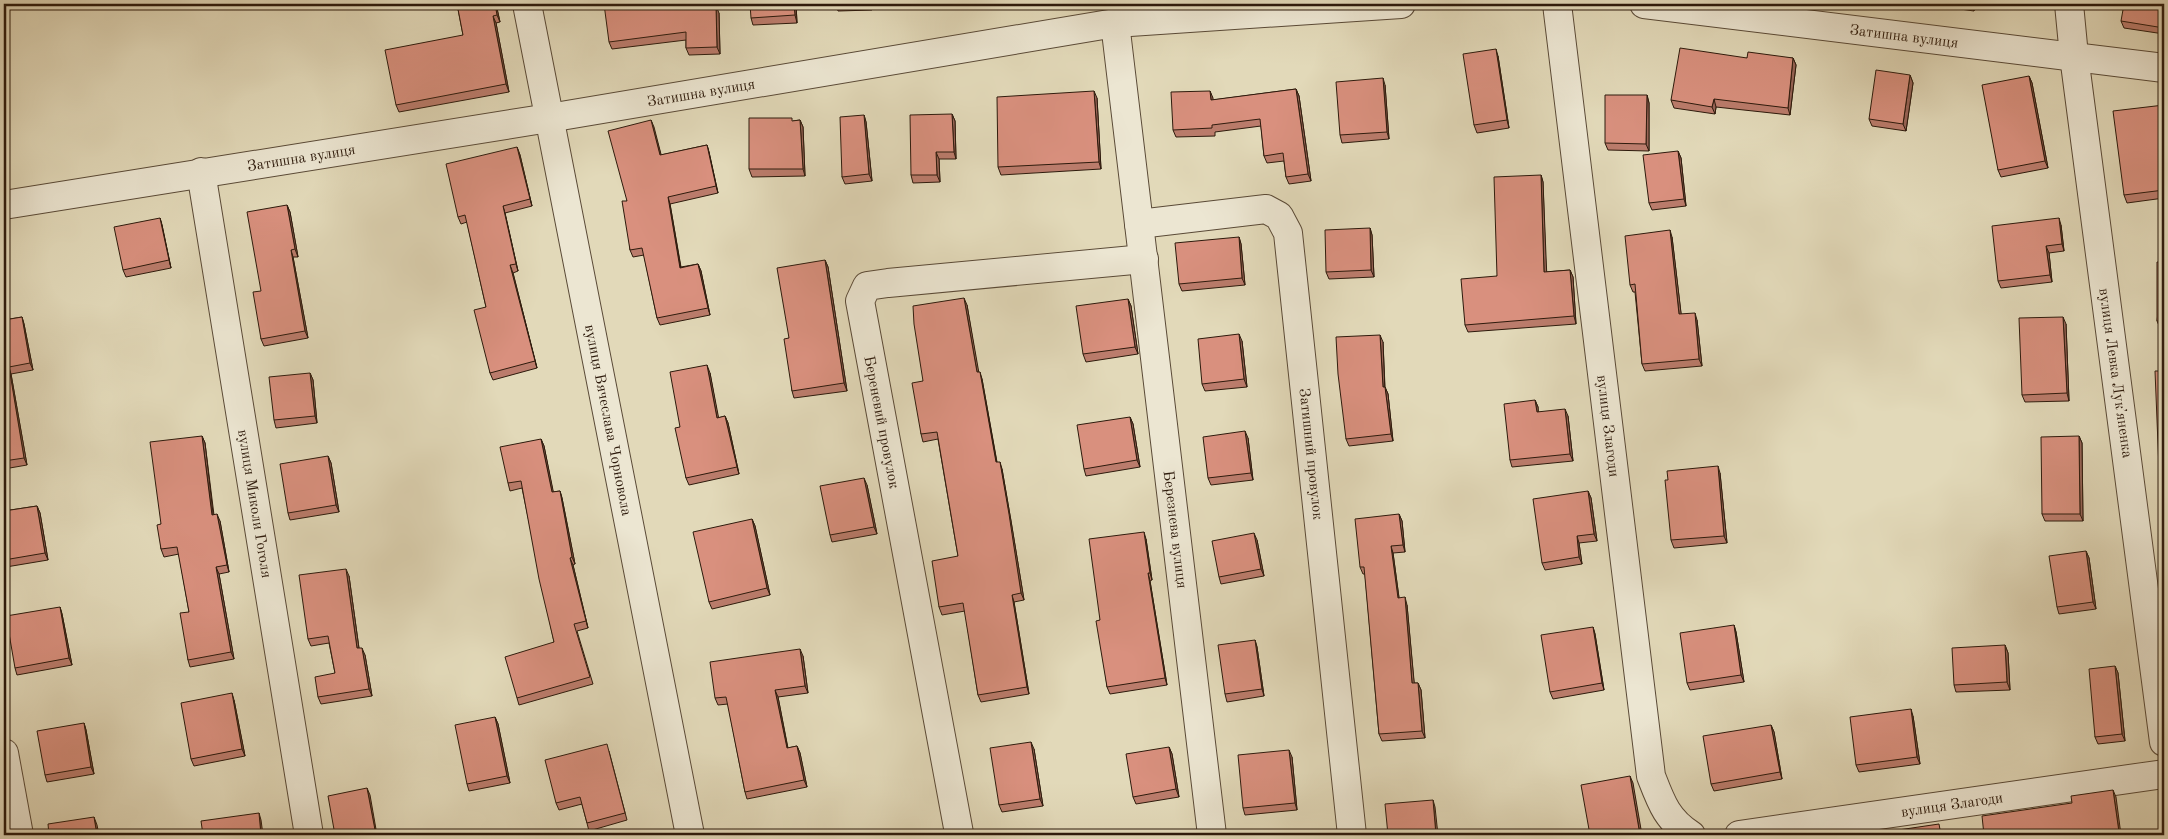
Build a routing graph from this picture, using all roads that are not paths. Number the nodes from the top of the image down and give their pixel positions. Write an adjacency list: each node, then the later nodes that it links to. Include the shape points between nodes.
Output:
1 (527, 4): 9 (street, вулиця Вячеслава Чорновола)
2 (1401, 4): 6 (street, Затишна вулиця)
3 (1558, 4): 23 (street, вулиця Злагоди, via 1652,776 1662,804 1676,826)
4 (1644, 4): 7 (street, Затишна вулиця)
5 (2069, 4): 7 (street, вулиця Левка Лукʼяненка)
6 (1115, 23): 9 (street, Затишна вулиця); 12 (street, Березнева вулиця)
7 (2074, 56): 8 (street, Затишна вулиця); 14 (street, вулиця Левка Лукʼяненка)
8 (2164, 68)
9 (549, 118): 10 (street, Затишна вулиця); 20 (street, вулиця Вячеслава Чорновола)
10 (201, 172): 11 (street, Затишна вулиця); 19 (street, вулиця Миколи Гоголя)
11 (4, 205)
12 (1139, 224): 13 (street, Березнева вулиця); 22 (street, Затишний провулок, via 1266,209 1279,216 1288,233)
13 (1144, 259): 17 (street, Береневий провулок, via 867,286 860,301); 21 (street, Березнева вулиця)
14 (2164, 742)
15 (4, 753): 18 (street)
16 (2164, 774): 24 (street, вулиця Злагоди)
17 (959, 833)
18 (18, 835)
19 (309, 835)
20 (690, 835)
21 (1212, 835)
22 (1352, 835)
23 (1691, 835)
24 (1739, 835)

